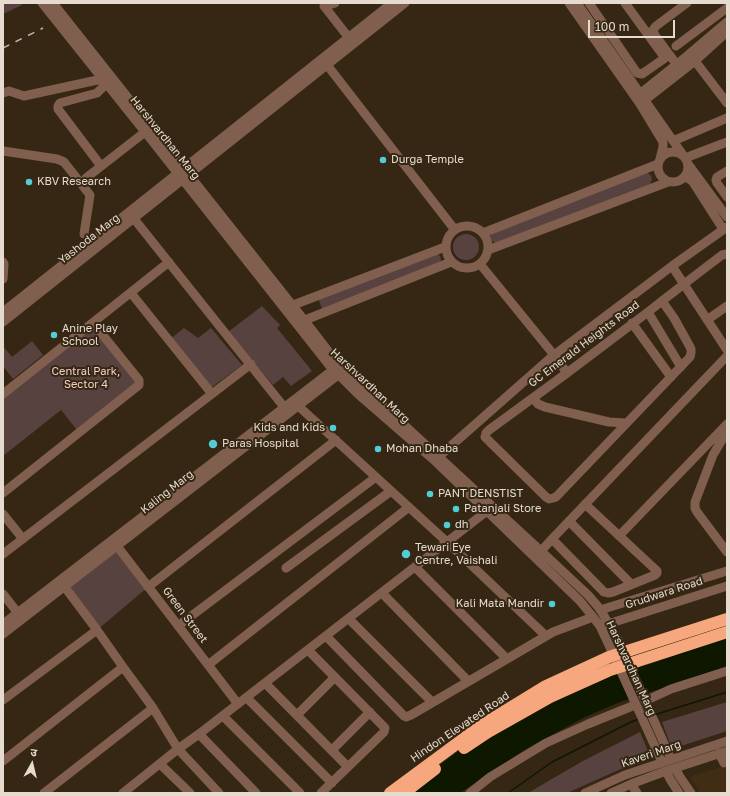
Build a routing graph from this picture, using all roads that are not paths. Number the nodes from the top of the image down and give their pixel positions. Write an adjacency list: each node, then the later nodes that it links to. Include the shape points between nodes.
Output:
1 (42, 3): 20 (street, Harshvardhan Marg)
2 (53, 3): 35 (street, Harshvardhan Marg)
3 (335, 3): 11 (street)
4 (392, 3): 15 (street)
5 (405, 3): 18 (street)
6 (569, 3): 24 (street)
7 (577, 3): 24 (street)
8 (589, 3): 9 (street, via 637,73 642,74 665,58)
9 (625, 3)
10 (687, 3): 19 (street, via 653,30)
11 (325, 4): 15 (street)
12 (727, 8): 16 (street)
13 (727, 22): 19 (street)
14 (727, 32): 17 (street)
15 (349, 38): 18 (street)
16 (676, 46)
17 (695, 61): 19 (street); 23 (street)
18 (325, 62): 35 (street, Yashoda Marg); 43 (street)
19 (679, 68): 24 (street)
20 (104, 81): 22 (street, via 24,96 9,91); 27 (street, Harshvardhan Marg); 33 (street, via 97,93 60,103 58,106)
21 (727, 86): 23 (street)
22 (3, 92)
23 (719, 92): 25 (street)
24 (640, 99): 28 (street); 32 (street, via 663,142 664,147)
25 (727, 103)
26 (727, 118): 28 (street)
27 (145, 132): 33 (street); 35 (street, Harshvardhan Marg)
28 (672, 141): 31 (street)
29 (727, 142): 31 (street)
30 (3, 152): 45 (street, via 64,162 90,195)
31 (685, 159): 32 (street, via 670,152); 37 (street, via 688,168); 41 (street)
32 (659, 161): 38 (street, via 659,174); 44 (street)
33 (101, 166): 36 (street)
34 (727, 172): 39 (street, via 716,180)
35 (184, 174): 40 (street, Yashoda Marg); 59 (street, Harshvardhan Marg)
36 (86, 178)
37 (683, 178): 38 (street); 42 (street, via 693,182)
38 (668, 182): 47 (street)
39 (727, 198)
40 (132, 215): 50 (street); 60 (street, Yashoda Marg); 63 (street, Yashoda Marg)
41 (727, 217)
42 (726, 228): 53 (street)
43 (455, 230): 44 (street, via 470,226); 46 (street, via 447,239)
44 (483, 233): 47 (street)
45 (84, 234)
46 (445, 247): 51 (street); 59 (street)
47 (488, 250): 52 (street)
48 (727, 254): 55 (street, GC Emerald Heights Road, via 722,255)
49 (3, 262): 54 (street)
50 (169, 262): 56 (street); 70 (street)
51 (451, 262): 52 (street, via 462,268); 64 (street)
52 (480, 264): 68 (street)
53 (672, 266): 55 (street); 68 (street)
54 (3, 279)
55 (684, 284): 57 (street, GC Emerald Heights Road); 62 (street)
56 (131, 293): 65 (street); 76 (street)
57 (662, 301): 61 (street, GC Emerald Heights Road); 71 (street, via 691,349 690,357)
58 (727, 306): 62 (street)
59 (288, 307): 64 (street, Harshvardhan Marg)
60 (3, 312)
61 (648, 312): 66 (street, GC Emerald Heights Road); 71 (street)
62 (707, 320): 67 (street)
63 (3, 322)
64 (300, 322): 72 (street, Harshvardhan Marg)
65 (93, 323): 75 (street); 87 (street, via 139,380 139,385)
66 (632, 323): 73 (street, GC Emerald Heights Road); 74 (street)
67 (727, 350)
68 (554, 355): 73 (street); 84 (street)
69 (727, 356): 88 (street)
70 (251, 364): 76 (street); 79 (street)
71 (681, 367): 74 (street)
72 (339, 370): 78 (street, Kaling Marg); 84 (street, Harshvardhan Marg, via 358,394)
73 (567, 373): 77 (street, GC Emerald Heights Road)
74 (671, 377): 80 (street)
75 (3, 394)
76 (212, 394): 94 (street)
77 (533, 398): 80 (street, GC Emerald Heights Road, via 545,407 609,422); 80 (street, via 486,432 485,437 550,499 556,496)
78 (295, 403): 79 (street, Kaling Marg); 83 (street); 97 (street, Kaling Marg)
79 (284, 407): 97 (street, Kaling Marg)
80 (626, 423)
81 (727, 424): 93 (street)
82 (727, 433): 99 (street, via 713,455 695,502 697,512)
83 (336, 440): 85 (street); 107 (street)
84 (437, 458): 90 (street, Harshvardhan Marg); 98 (street, Harshvardhan Marg)
85 (376, 477): 86 (street); 117 (street)
86 (391, 491): 89 (street); 102 (street)
87 (3, 493)
88 (585, 504): 92 (street); 93 (street)
89 (409, 507): 96 (street); 125 (street)
90 (487, 512): 96 (street); 112 (street, Harshvardhan Marg, via 580,600)
91 (3, 514): 94 (street)
92 (569, 521): 95 (street); 105 (street)
93 (619, 536): 105 (street, via 657,571 655,575)
94 (23, 539): 100 (street)
95 (552, 539): 98 (street); 105 (street, via 604,592 613,592)
96 (447, 542): 101 (street); 122 (street)
97 (115, 543): 104 (street, Kaling Marg); 107 (street, Green Street)
98 (541, 551): 110 (street, Harshvardhan Marg)
99 (727, 552)
100 (3, 554)
101 (415, 567): 108 (street); 124 (street)
102 (286, 568)
103 (727, 571): 110 (street)
104 (62, 583): 111 (street, Kaling Marg); 118 (street)
105 (631, 584)
106 (727, 586): 116 (street, Grudwara Road)
107 (148, 587): 117 (street, Green Street)
108 (382, 593): 113 (street); 129 (street)
109 (3, 594): 111 (street)
110 (600, 610): 116 (street, Harshvardhan Marg)
111 (20, 616): 115 (street, Kaling Marg); 120 (street, Kaling Marg)
112 (594, 617): 122 (street); 136 (street, Harshvardhan Marg, bridge)
113 (349, 619): 121 (street); 133 (street)
114 (727, 619): 161 (highway, Hindon Elevated Road, bridge, via 609,657 544,687 482,725)
115 (3, 624)
116 (608, 624): 134 (street, Harshvardhan Marg, bridge, via 618,640)
117 (178, 626): 125 (street, Green Street)
118 (97, 630): 126 (street); 132 (street)
119 (727, 632): 162 (highway, Hindon Elevated Road, bridge, via 610,670 550,697 488,732)
120 (3, 634)
121 (326, 636): 123 (street); 133 (street, via 404,716)
122 (546, 636): 124 (street)
123 (308, 650): 128 (street); 130 (street)
124 (507, 659): 129 (street)
125 (208, 665): 135 (street, Green Street)
126 (123, 667): 137 (street); 146 (street)
127 (727, 671): 134 (street, via 671,689)
128 (335, 677): 138 (street); 139 (street)
129 (468, 681): 133 (street)
130 (265, 683): 131 (street); 139 (street)
131 (247, 698): 135 (street); 152 (street)
132 (3, 700)
133 (432, 702)
134 (645, 702): 147 (street, Harshvardhan Marg)
135 (238, 704): 140 (street)
136 (636, 706): 151 (street, Harshvardhan Marg); 163 (street, via 546,743 490,777)
137 (153, 708): 143 (street); 154 (street)
138 (370, 712): 144 (street); 150 (street, via 385,726 385,730)
139 (297, 715): 144 (street)
140 (223, 716): 141 (street); 159 (street)
141 (199, 734): 143 (street); 158 (street)
142 (727, 741): 147 (street, Kaveri Marg)
143 (178, 749): 149 (street); 157 (street)
144 (332, 750): 150 (street)
145 (723, 752): 147 (street, Kaveri Marg); 148 (street)
146 (3, 761)
147 (673, 763): 151 (street, Kaveri Marg); 168 (street, Harshvardhan Marg)
148 (724, 763)
149 (160, 764): 155 (street); 156 (street)
150 (348, 766): 152 (street)
151 (664, 767): 153 (street, Kaveri Marg); 164 (street, Kaveri Marg, via 625,775); 167 (street, Harshvardhan Marg)
152 (332, 783): 160 (street)
153 (631, 784): 165 (street, Kaveri Marg); 166 (street)
154 (44, 793)
155 (123, 793)
156 (190, 793)
157 (219, 793)
158 (256, 793)
159 (300, 793)
160 (321, 793)
161 (390, 793)
162 (404, 793)
163 (470, 793)
164 (585, 793)
165 (611, 793)
166 (637, 793)
167 (679, 793)
168 (691, 793)

